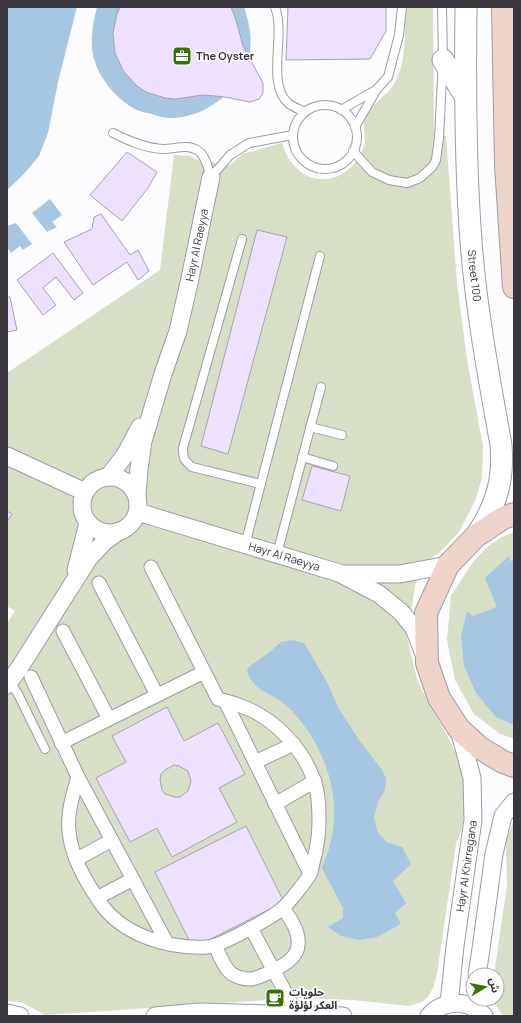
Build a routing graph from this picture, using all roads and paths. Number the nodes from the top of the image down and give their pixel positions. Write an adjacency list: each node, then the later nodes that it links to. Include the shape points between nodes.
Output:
1 (275, 7): 10 (lane, via 280,29 277,76 280,90 288,102)
2 (402, 7): 7 (lane, via 400,35 388,77)
3 (442, 7): 6 (lane)
4 (466, 7): 8 (street, Street 100)
5 (503, 7): 18 (main road, via 506,165)
6 (443, 60): 8 (street); 14 (lane, via 439,138 433,166 420,178 407,183 388,180 372,172)
7 (377, 89): 9 (lane); 11 (lane)
8 (465, 96): 34 (street, Street 100, via 468,197 476,291 502,462 497,495 485,524)
9 (341, 110): 10 (lane, via 322,105); 11 (lane)
10 (304, 112): 13 (lane, via 294,126)
11 (354, 127): 14 (lane, via 356,139)
12 (113, 133): 15 (lane, via 146,146 164,149 190,148 199,151 205,158)
13 (293, 135): 14 (lane, via 299,156 317,168 338,166); 15 (lane, Hayr Al Raeyya, via 249,143 230,154)
14 (353, 151)
15 (211, 177): 20 (street, Hayr Al Raeyya, via 178,331)
16 (242, 239): 27 (lane, via 183,448 183,458 192,467)
17 (320, 256): 27 (lane)
18 (514, 287)
19 (321, 386): 21 (lane)
20 (154, 405): 26 (street, Hayr Al Raeyya, via 125,455); 29 (street, Hayr Al Raeyya, via 143,441)
21 (310, 427): 22 (lane); 24 (lane)
22 (342, 435)
23 (7, 456): 28 (street)
24 (302, 457): 25 (lane); 36 (lane)
25 (333, 466)
26 (108, 477): 28 (street, via 94,481); 29 (street, via 115,477 128,483)
27 (261, 484): 35 (lane)
28 (85, 492): 32 (street, via 82,508)
29 (136, 495): 30 (street, via 139,503)
30 (138, 512): 33 (street, via 130,526); 35 (street, Hayr Al Raeyya)
31 (508, 516): 34 (main road)
32 (88, 523): 33 (street, via 100,532); 40 (street)
33 (115, 534): 40 (street, via 89,558)
34 (476, 536): 37 (main road)
35 (245, 545): 36 (street, Hayr Al Raeyya)
36 (277, 554): 39 (street, Hayr Al Raeyya)
37 (448, 565): 39 (street, Hayr Al Raeyya, via 400,574); 43 (main road, via 426,613)
38 (152, 567): 44 (street)
39 (338, 574): 43 (street, Hayr Al Raeyya, via 379,594 401,612 414,628)
40 (72, 583): 46 (street)
41 (99, 583): 47 (street)
42 (62, 631): 49 (street)
43 (427, 663): 50 (main road, via 439,698)
44 (204, 672): 47 (street); 48 (street, via 218,699)
45 (31, 677): 51 (street)
46 (8, 684): 53 (lane, via 18,694)
47 (157, 695): 49 (street)
48 (225, 701): 52 (street, via 264,717); 54 (street)
49 (109, 719): 51 (street)
50 (459, 729): 55 (main road, via 480,748); 71 (street, Hayr Al Khirregana, via 472,778 473,820)
51 (61, 742): 56 (street)
52 (294, 744): 54 (street); 57 (street)
53 (45, 748)
54 (255, 762): 59 (street)
55 (514, 766)
56 (78, 776): 60 (street); 61 (street, via 70,804 68,830)
57 (315, 781): 59 (street); 62 (street, via 319,810 318,844)
58 (514, 802): 69 (street, via 503,816 494,854)
59 (275, 804): 62 (street)
60 (112, 840): 61 (street); 63 (street)
61 (76, 859): 64 (street)
62 (310, 874): 65 (street)
63 (133, 879): 64 (street); 67 (street)
64 (97, 898): 67 (street, via 117,921 140,936)
65 (283, 908): 66 (street); 70 (street, via 298,936 299,944 290,960)
66 (251, 928): 68 (street); 70 (street)
67 (167, 943): 68 (street, via 209,947)
68 (214, 945): 70 (street, via 228,970 241,978 257,978)
69 (479, 967)
70 (273, 970): 74 (street)
71 (449, 1004): 72 (street); 78 (street, via 440,1007)
72 (465, 1004)
73 (7, 1013): 75 (street)
74 (297, 1014): 76 (street, via 199,1012); 77 (street)
75 (20, 1016)
76 (155, 1016)
77 (343, 1016)
78 (429, 1016)

